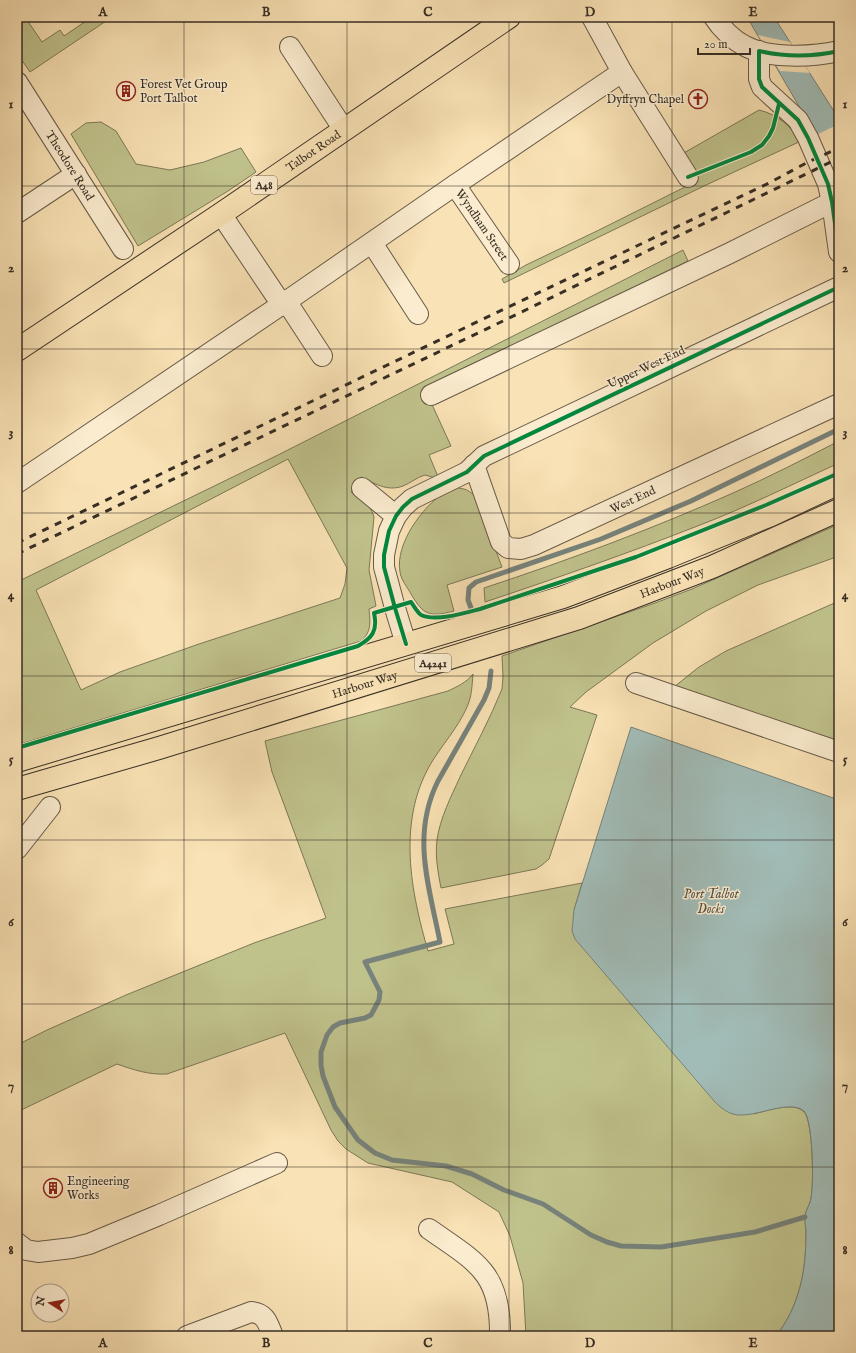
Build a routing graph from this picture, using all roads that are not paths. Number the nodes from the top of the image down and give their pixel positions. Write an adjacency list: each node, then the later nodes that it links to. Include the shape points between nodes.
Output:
1 (509, 17): 9 (main road, Talbot Road / A48)
2 (592, 17): 7 (street)
3 (714, 17): 6 (street, via 736,41)
4 (290, 47): 9 (street)
5 (839, 51): 6 (street, via 799,56)
6 (763, 52): 13 (street, via 759,79 762,87 798,120 804,129 828,184)
7 (622, 72): 11 (street); 12 (street)
8 (18, 87): 10 (street, Theodore Road)
9 (344, 130): 15 (main road, Talbot Road / A48)
10 (76, 174): 14 (street); 17 (street, Theodore Road)
11 (688, 177)
12 (455, 184): 16 (street); 19 (street, Wyndham Street)
13 (832, 202): 18 (street); 25 (street)
14 (17, 213)
15 (221, 214): 21 (street, via 276,296); 23 (main road, Talbot Road / A48)
16 (372, 243): 21 (street); 22 (street)
17 (123, 249)
18 (839, 252)
19 (509, 264)
20 (839, 287): 27 (street, Upper West End, via 484,456)
21 (284, 303): 24 (street, via 292,310); 28 (street)
22 (418, 314)
23 (17, 350)
24 (322, 356)
25 (431, 395)
26 (839, 404): 27 (street, West End, via 521,549 508,548 501,542)
27 (470, 468): 32 (street, Upper West End, via 412,499)
28 (17, 483)
29 (839, 483): 33 (main road, Harbour Way / A4241, via 771,515 563,597)
30 (362, 488): 32 (street)
31 (839, 510): 37 (main road, Harbour Way / A4241, via 712,567 579,618)
32 (396, 516): 33 (street, Upper West End, via 389,531 384,567)
33 (406, 644): 36 (main road, Harbour Way / A4241)
34 (636, 683): 35 (street)
35 (839, 752)
36 (17, 761)
37 (17, 789)
38 (50, 807): 39 (street)
39 (17, 849)
40 (277, 1163): 42 (street, via 89,1244 38,1252 26,1250)
41 (429, 1229): 45 (street, via 474,1261 488,1278 497,1296)
42 (17, 1243)
43 (187, 1336): 44 (street, via 257,1312 265,1318)
44 (272, 1336)
45 (500, 1336)

